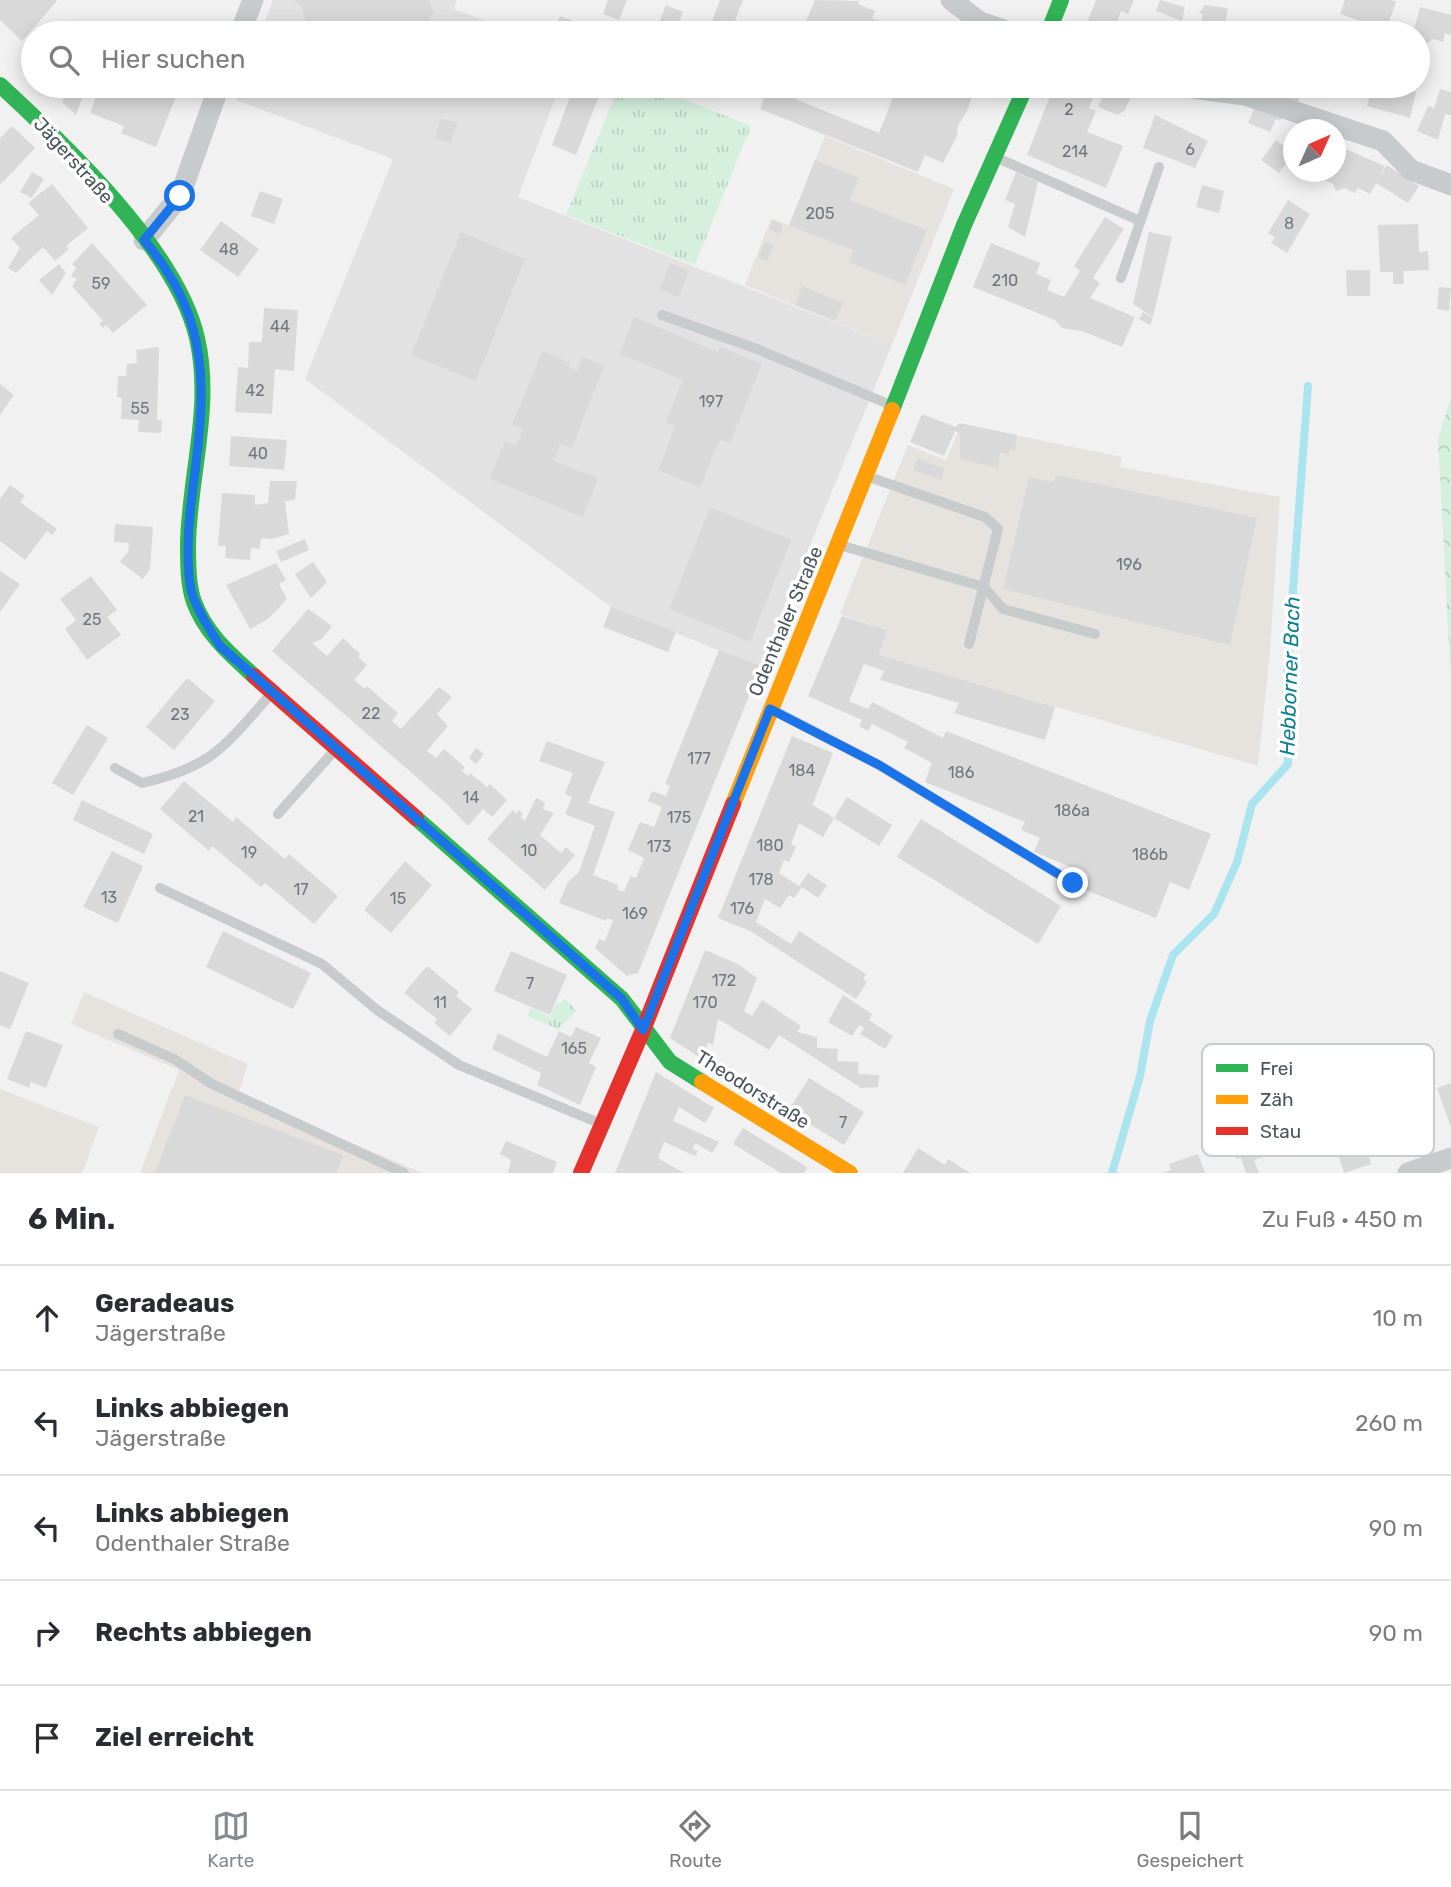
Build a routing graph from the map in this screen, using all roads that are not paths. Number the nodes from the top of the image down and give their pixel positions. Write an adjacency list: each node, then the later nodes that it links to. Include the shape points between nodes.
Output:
1 (253, 0): 4 (street)
2 (951, 0): 5 (street)
3 (1061, 0): 6 (street)
4 (245, 21)
5 (979, 21)
6 (1053, 21)
7 (0, 85): 15 (street, Jägerstraße, via 47,127)
8 (215, 98): 15 (street, via 180,196)
9 (1021, 98): 11 (street, Odenthaler Straße)
10 (1254, 98): 13 (street, via 1383,141 1411,170)
11 (995, 157): 14 (lane); 18 (street, Odenthaler Straße)
12 (1159, 167): 14 (lane)
13 (1451, 185)
14 (1140, 221): 16 (lane)
15 (144, 240): 24 (street, Jägerstraße, via 181,294 197,335 202,371 187,533 192,597 220,646)
16 (1121, 278)
17 (662, 315): 18 (lane)
18 (893, 406): 19 (street, Odenthaler Straße)
19 (867, 477): 20 (street, Odenthaler Straße); 21 (lane, via 985,517 998,529)
20 (840, 545): 21 (lane); 25 (street, Odenthaler Straße)
21 (984, 587): 22 (lane, via 1003,609); 23 (lane)
22 (1095, 634)
23 (969, 644)
24 (272, 693): 26 (street, Jägerstraße); 27 (lane, via 217,754 200,765 142,783)
25 (770, 709): 29 (lane, via 879,765); 31 (street, Odenthaler Straße)
26 (336, 749): 28 (lane); 31 (street, Jägerstraße, via 622,999)
27 (115, 768)
28 (278, 814)
29 (1073, 883)
30 (160, 888): 33 (lane, via 322,964 377,1010 459,1065)
31 (643, 1030): 33 (street, Odenthaler Straße); 37 (street, Theodorstraße, via 670,1062)
32 (118, 1034): 35 (lane, via 174,1059 212,1084)
33 (601, 1124): 36 (street, Odenthaler Straße)
34 (1451, 1158): 38 (street)
35 (404, 1173)
36 (581, 1173)
37 (850, 1173)
38 (1408, 1173)

